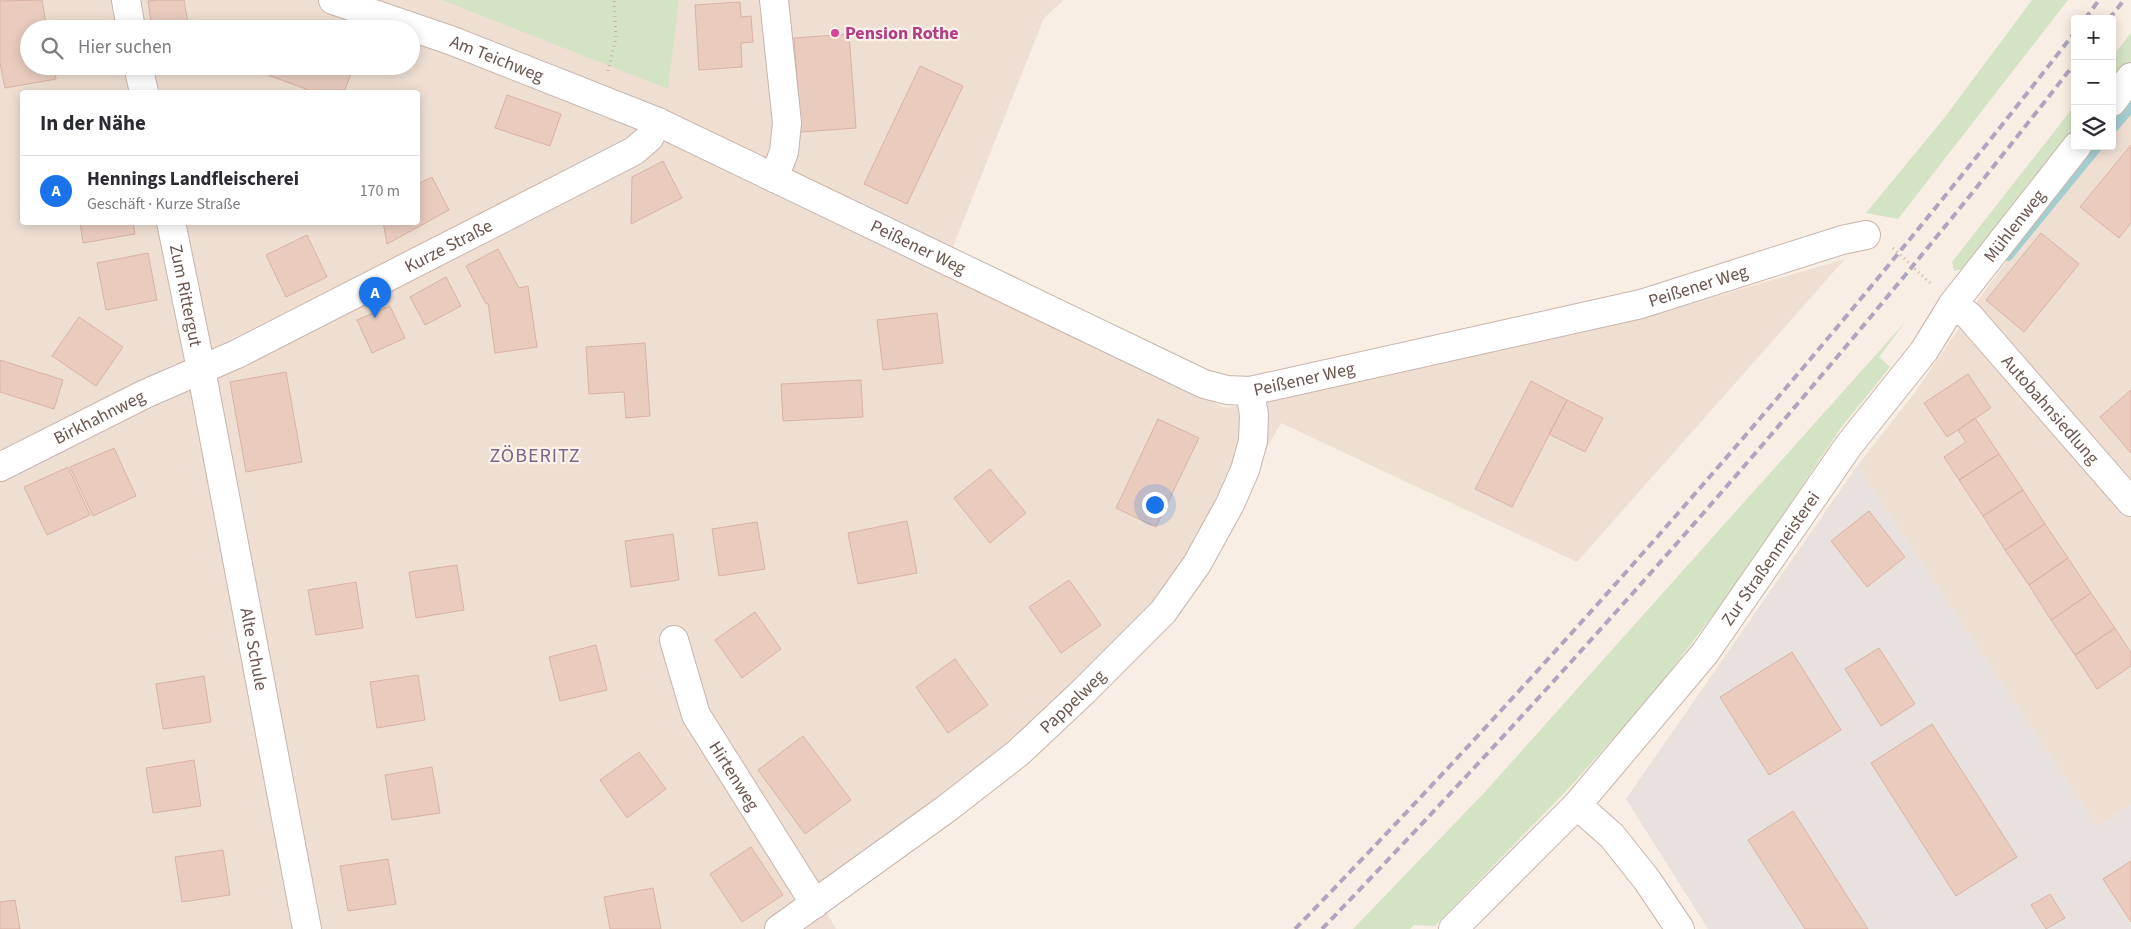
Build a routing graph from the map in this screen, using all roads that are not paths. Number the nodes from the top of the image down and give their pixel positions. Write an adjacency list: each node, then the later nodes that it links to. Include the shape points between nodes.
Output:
1 (126, 0): 4 (street)
2 (333, 0): 5 (street, Am Teichweg)
3 (774, 0): 13 (street, via 787,123 784,152)
4 (129, 20)
5 (392, 20)
6 (420, 30): 11 (street, Am Teichweg)
7 (140, 75): 9 (street)
8 (2131, 77): 10 (street)
9 (144, 90)
10 (2116, 97)
11 (658, 122): 13 (street, Peißener Weg); 17 (street, Kurze Straße, via 649,138 634,151 237,354)
12 (2074, 150): 16 (street, Mühlenweg)
13 (774, 178): 18 (street, Peißener Weg, via 1204,384)
14 (172, 225): 17 (street, Zum Rittergut)
15 (1866, 235): 18 (street, Peißener Weg, via 1641,304)
16 (1961, 310): 20 (street, Autobahnsiedlung); 22 (street, Zur Straßenmeisterei, via 1849,445 1705,653)
17 (201, 369): 19 (street, Birkhahnweg); 24 (street, Alte Schule)
18 (1250, 391): 23 (street, Pappelweg, via 1254,441 1245,470 1197,564 1162,612 1018,753)
19 (0, 467)
20 (2131, 502)
21 (674, 640): 23 (street, Hirtenweg, via 696,715)
22 (1577, 805): 26 (street, Zur Straßenmeisterei); 27 (street, via 1612,836)
23 (814, 904): 25 (street, Pappelweg)
24 (307, 929)
25 (779, 929)
26 (1453, 929)
27 (1680, 929)

